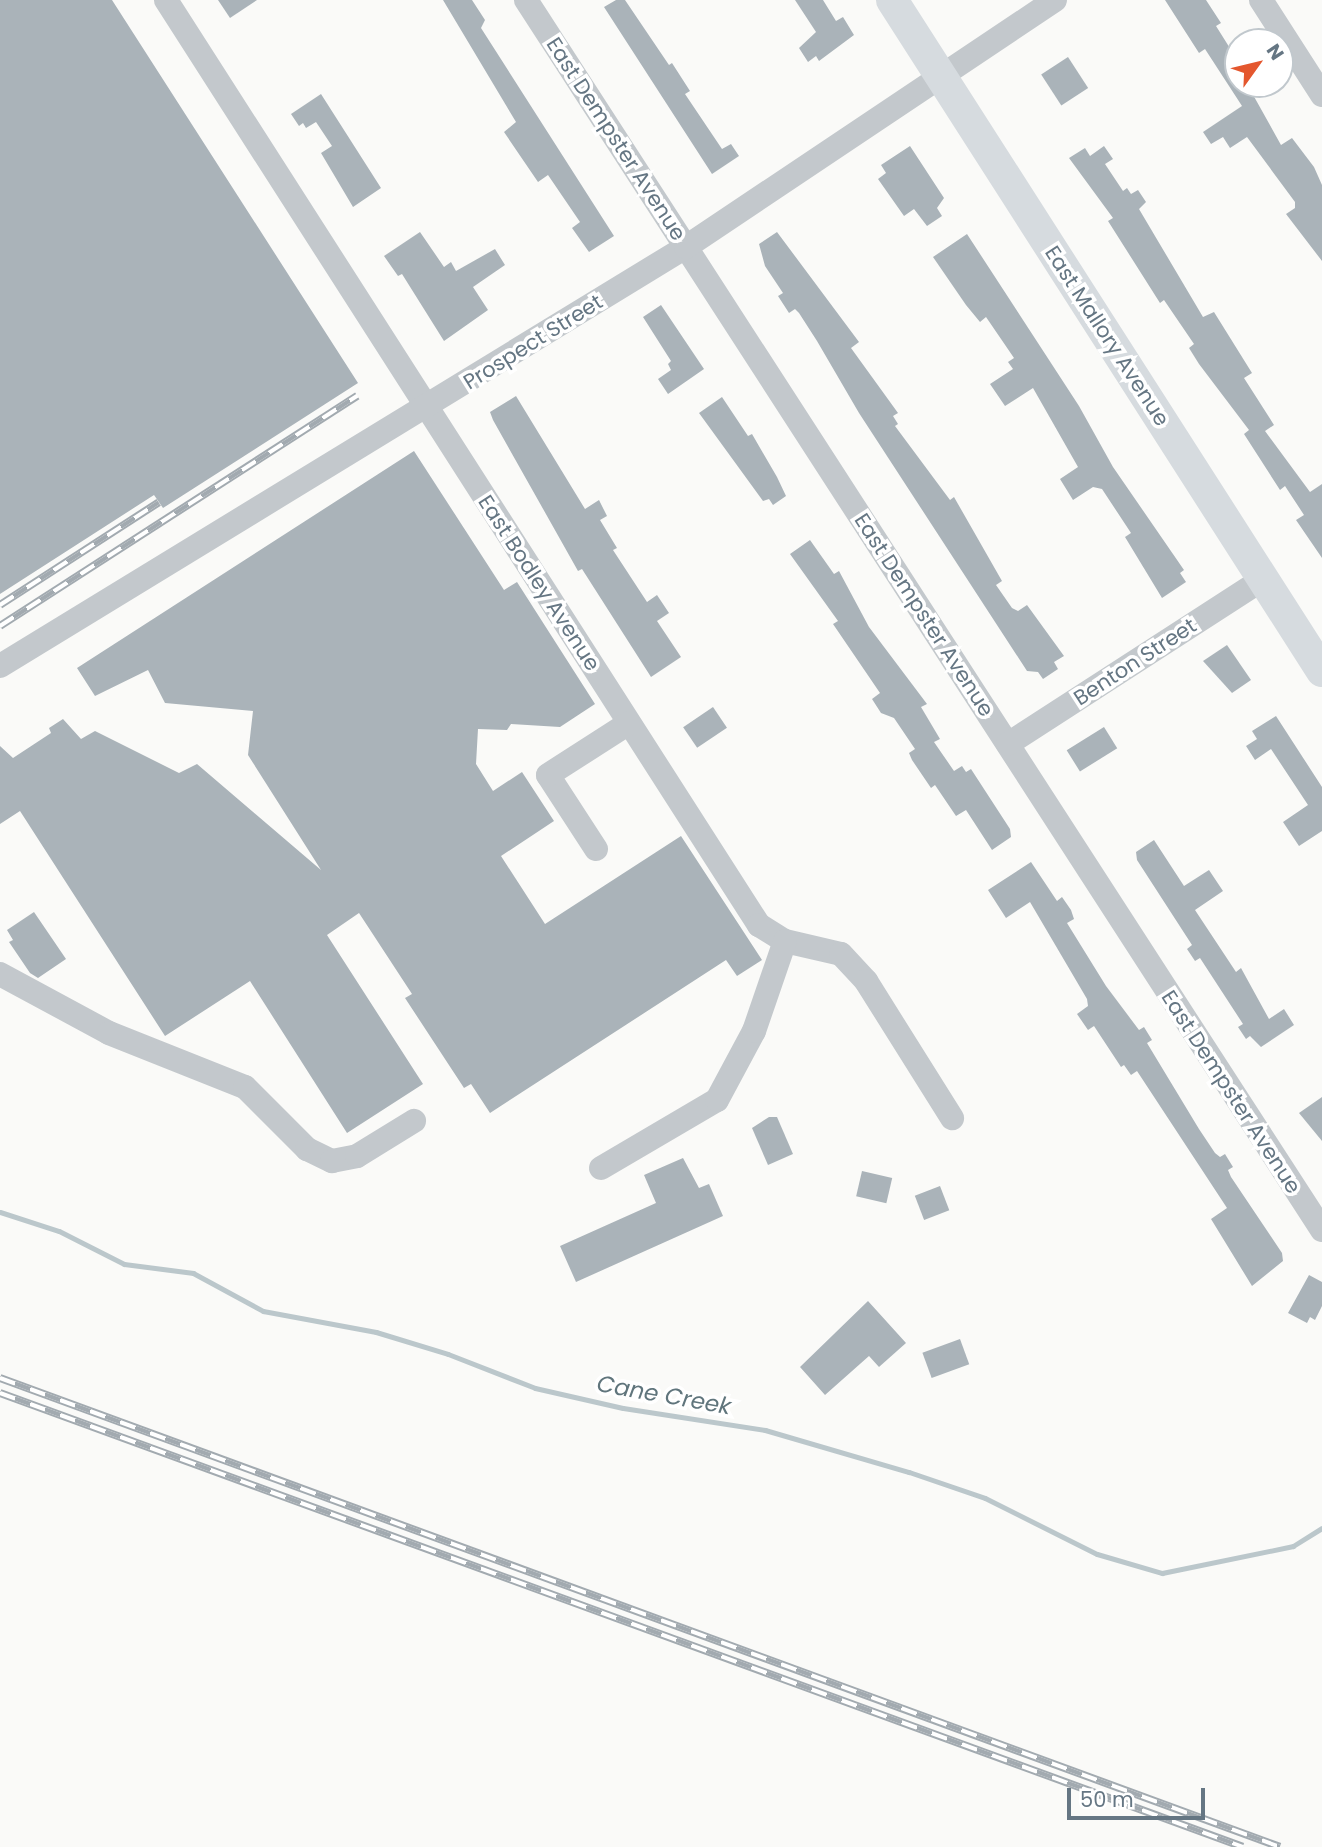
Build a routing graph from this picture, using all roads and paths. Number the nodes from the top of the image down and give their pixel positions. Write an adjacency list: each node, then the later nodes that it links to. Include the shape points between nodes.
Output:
1 (166, 0): 9 (street, East Bodley Avenue)
2 (526, 0): 8 (street, East Dempster Avenue)
3 (892, 0): 6 (main road, East Mallory Avenue)
4 (1055, 0): 6 (street, Prospect Street)
5 (1261, 0): 7 (street)
6 (940, 74): 8 (street, Prospect Street); 10 (main road, East Mallory Avenue)
7 (1322, 95)
8 (685, 247): 9 (street, Prospect Street); 14 (street, East Dempster Avenue)
9 (426, 408): 11 (street, Prospect Street); 13 (street, East Bodley Avenue)
10 (1263, 579): 12 (main road, East Mallory Avenue); 14 (street, Benton Street)
11 (0, 666)
12 (1321, 667)
13 (629, 723): 15 (street, via 548,775); 16 (street, East Bodley Avenue, via 760,925)
14 (1008, 744): 21 (street, East Dempster Avenue)
15 (596, 849)
16 (785, 941): 18 (street, East Bodley Avenue, via 841,954 866,981); 20 (street, via 754,1031 717,1100)
17 (0, 974): 19 (street, via 109,1033 245,1087 307,1149 332,1161 358,1156)
18 (952, 1118)
19 (414, 1121)
20 (601, 1168)
21 (1322, 1230)

